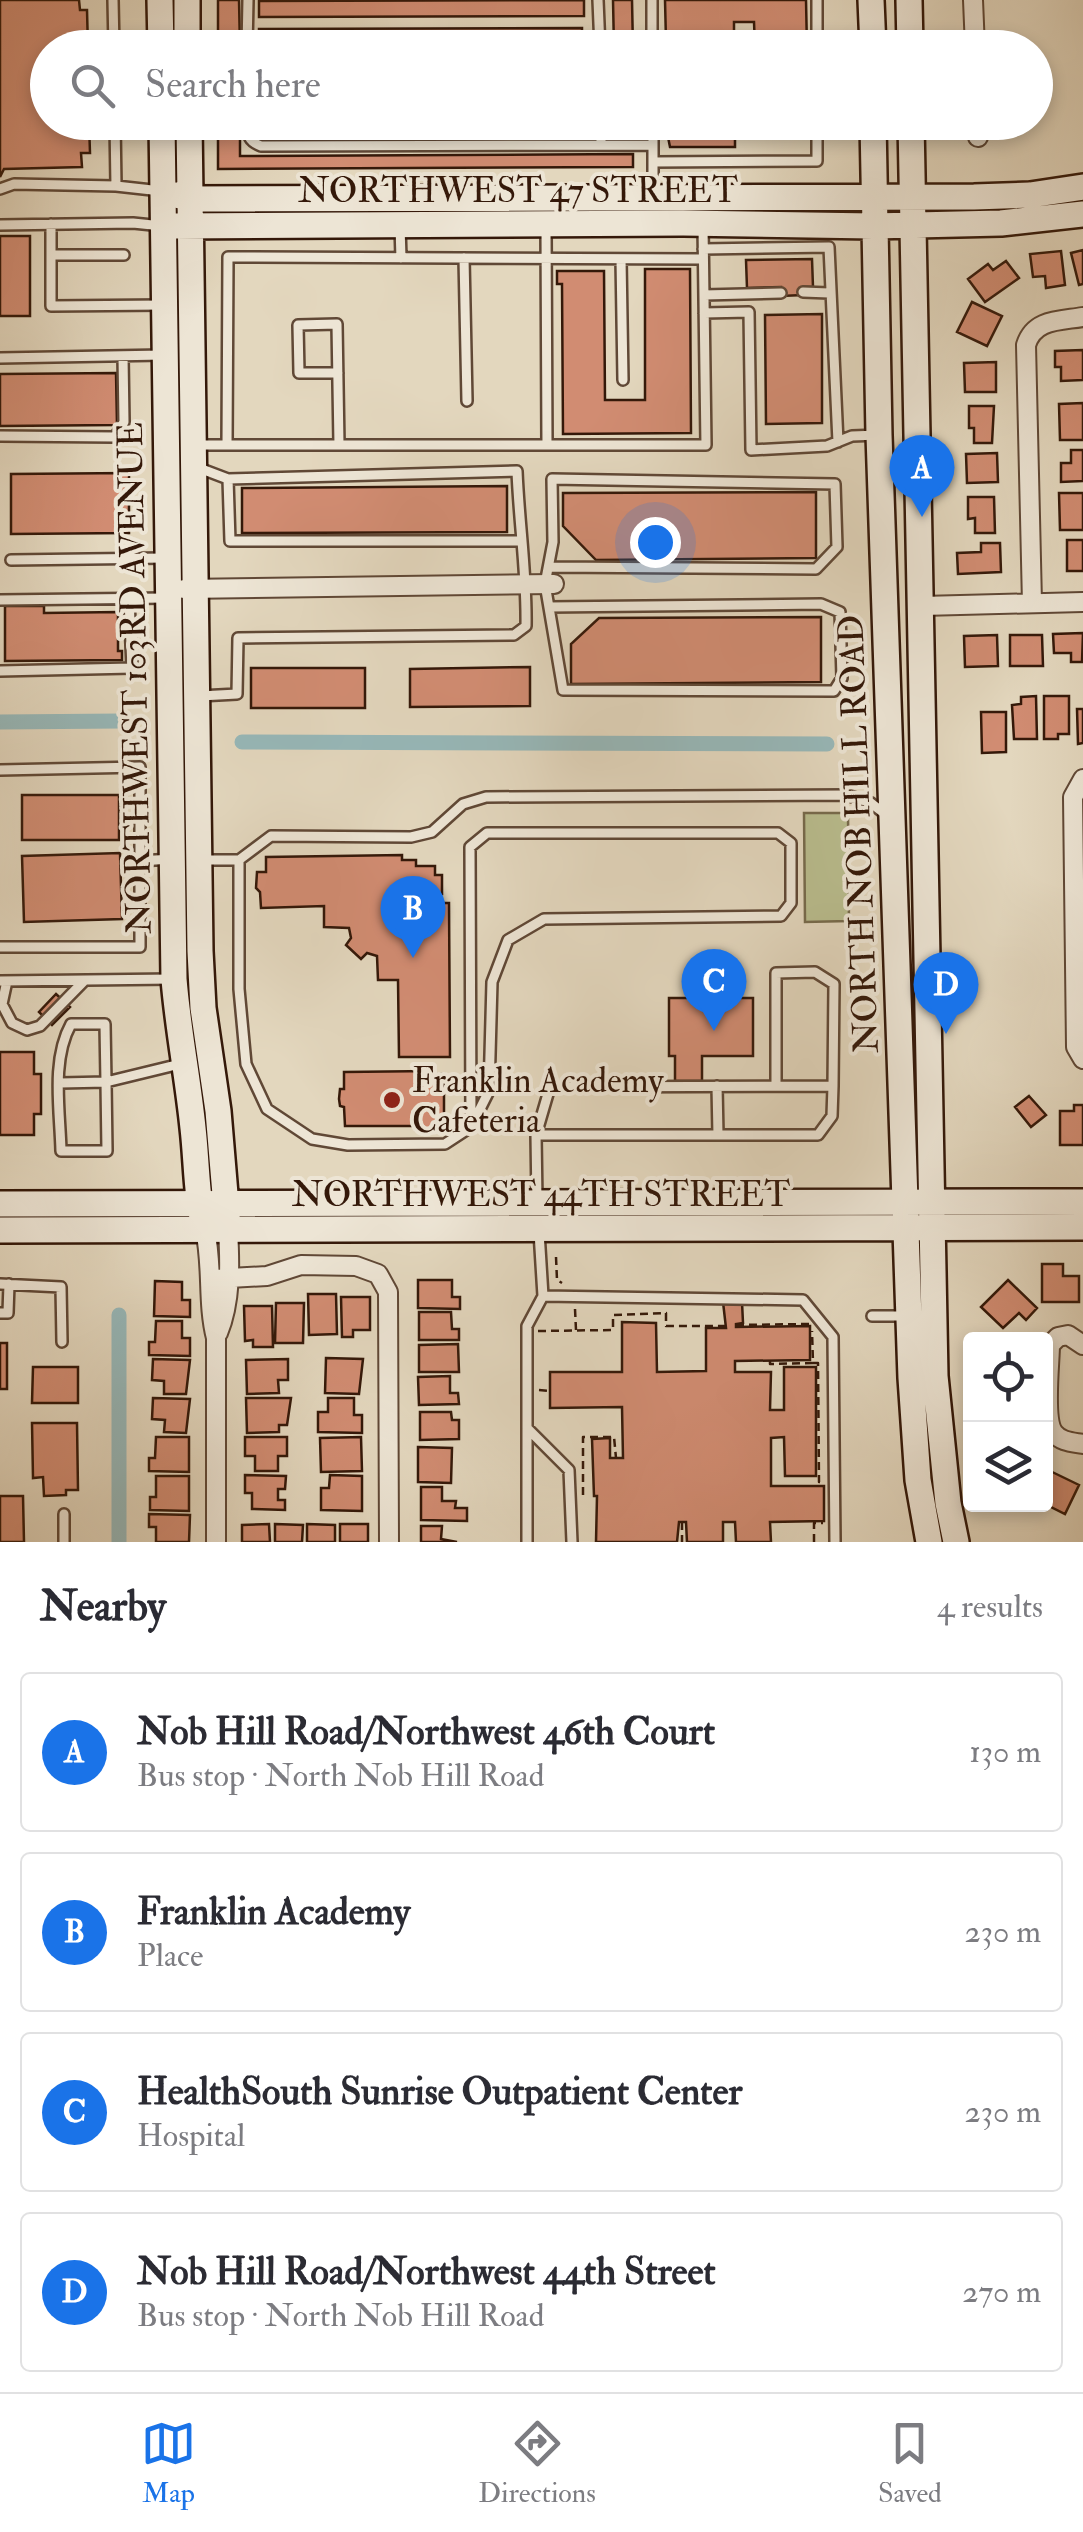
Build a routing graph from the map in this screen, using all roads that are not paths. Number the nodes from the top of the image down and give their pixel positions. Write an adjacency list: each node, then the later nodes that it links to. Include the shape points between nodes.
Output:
1 (113, 0): 11 (lane)
2 (160, 0): 12 (street)
3 (187, 0): 13 (street)
4 (248, 0): 14 (lane)
5 (598, 0): 15 (lane)
6 (652, 0): 16 (lane)
7 (816, 0): 17 (lane)
8 (871, 0): 18 (street)
9 (909, 0): 19 (street)
10 (973, 0): 20 (street)
11 (114, 30)
12 (161, 30)
13 (187, 30)
14 (247, 30)
15 (599, 30)
16 (652, 30)
17 (817, 30)
18 (872, 30)
19 (910, 30)
20 (974, 30)
21 (115, 140): 33 (lane)
22 (162, 140): 36 (street, NORTHWEST 103RD AVENUE)
23 (188, 140): 42 (street, NORTHWEST 103RD AVENUE)
24 (253, 140): 30 (lane, via 261,146)
25 (601, 140): 30 (lane)
26 (653, 140): 31 (lane)
27 (817, 140): 32 (lane, via 817,161)
28 (873, 140): 39 (street, NORTH NOB HILL ROAD)
29 (911, 140): 40 (street, NORTH NOB HILL ROAD)
30 (601, 145): 31 (lane)
31 (653, 145): 32 (lane)
32 (653, 162): 37 (lane)
33 (116, 186): 35 (lane); 36 (lane)
34 (1083, 187): 40 (street, NORTHWEST 47 STREET, via 1030,195)
35 (0, 189)
36 (162, 192): 42 (street, NORTHWEST 47 STREET); 48 (street, NORTHWEST 103RD AVENUE)
37 (653, 196): 38 (street, NORTHWEST 47 STREET); 41 (street, NORTHWEST 47 STREET)
38 (684, 196): 39 (street, NORTHWEST 47 STREET); 52 (street)
39 (874, 196): 40 (street, NORTHWEST 47 STREET); 50 (street, NORTH NOB HILL ROAD)
40 (912, 196): 51 (street, NORTH NOB HILL ROAD)
41 (400, 198): 42 (street, NORTHWEST 47 STREET); 47 (street)
42 (190, 199): 49 (street, NORTHWEST 103RD AVENUE)
43 (1083, 214): 51 (street, NORTHWEST 47 STREET)
44 (51, 224): 46 (lane); 48 (lane); 53 (lane)
45 (546, 224): 47 (street, NORTHWEST 47 STREET); 52 (street, NORTHWEST 47 STREET); 57 (lane)
46 (0, 225)
47 (400, 225): 49 (street, NORTHWEST 47 STREET); 55 (lane)
48 (164, 226): 49 (street, NORTHWEST 47 STREET); 63 (street, NORTHWEST 103RD AVENUE)
49 (190, 226): 78 (street, NORTHWEST 103RD AVENUE)
50 (873, 226): 51 (street, NORTHWEST 47 STREET); 52 (street, NORTHWEST 47 STREET); 72 (street, NORTH NOB HILL ROAD)
51 (912, 226): 91 (street, NORTH NOB HILL ROAD)
52 (698, 239): 58 (lane); 61 (lane, via 829,247); 62 (lane)
53 (51, 255): 54 (lane); 63 (lane, via 50,306)
54 (124, 255)
55 (401, 258): 56 (lane); 75 (lane, via 228,258)
56 (464, 258): 57 (lane); 71 (lane)
57 (546, 258): 58 (lane); 77 (lane)
58 (622, 259): 70 (lane)
59 (803, 292): 61 (lane)
60 (781, 293): 62 (lane)
61 (829, 293): 74 (lane)
62 (704, 295): 64 (lane)
63 (164, 306): 66 (street, NORTHWEST 103RD AVENUE)
64 (704, 314): 74 (lane, via 749,312 751,450); 77 (lane, via 706,445)
65 (1083, 317): 88 (street, via 1043,323 1026,345)
66 (165, 355): 67 (lane); 81 (street, NORTHWEST 103RD AVENUE)
67 (123, 356): 68 (lane); 73 (lane, via 124,422 115,436)
68 (0, 358)
69 (338, 373): 69 (lane, via 338,324 298,325 299,373); 76 (lane)
70 (623, 380)
71 (467, 401)
72 (879, 435): 74 (lane); 96 (street, NORTH NOB HILL ROAD)
73 (0, 436)
74 (838, 442)
75 (228, 445): 76 (lane); 78 (lane)
76 (339, 445): 77 (lane)
77 (548, 445)
78 (193, 456): 79 (lane); 84 (street, NORTHWEST 103RD AVENUE)
79 (228, 479): 80 (lane, via 230,542); 80 (lane, via 517,471)
80 (520, 541): 83 (lane)
81 (168, 558): 82 (lane); 85 (street, NORTHWEST 103RD AVENUE)
82 (11, 560)
83 (544, 580): 83 (lane, via 552,479 836,484 837,547 816,569); 84 (street); 90 (lane); 93 (lane, via 526,626 514,635 238,638 237,694)
84 (196, 589): 85 (street); 93 (street, NORTHWEST 103RD AVENUE)
85 (168, 594): 86 (lane); 97 (street, NORTHWEST 103RD AVENUE)
86 (129, 598): 87 (lane); 92 (lane, via 132,668)
87 (0, 600)
88 (1032, 602): 89 (street); 91 (street)
89 (1083, 602)
90 (549, 606): 90 (lane, via 563,690 834,691 842,678 840,612 821,604)
91 (922, 606): 119 (street, NORTH NOB HILL ROAD)
92 (0, 671)
93 (197, 696): 98 (street, NORTHWEST 103RD AVENUE)
94 (0, 770): 100 (lane, via 140,767)
95 (1081, 780): 106 (street, via 1073,797 1076,1047)
96 (893, 820): 99 (lane, via 871,802 848,795 486,797 411,838 271,836); 119 (street, NORTH NOB HILL ROAD)
97 (172, 859): 98 (lane); 100 (lane); 103 (street, NORTHWEST 103RD AVENUE)
98 (199, 860): 99 (lane); 102 (street, NORTHWEST 103RD AVENUE)
99 (239, 860): 113 (lane, via 246,1064 267,1109 312,1139 348,1145 445,1144)
100 (140, 861): 101 (lane, via 140,947)
101 (0, 947)
102 (201, 978): 103 (lane); 117 (street, NORTHWEST 103RD AVENUE, via 218,1112)
103 (174, 979): 104 (lane); 107 (street, NORTHWEST 103RD AVENUE)
104 (85, 980): 105 (lane); 105 (lane, via 28,1030 12,1023 2,1004)
105 (3, 981)
106 (1083, 1059)
107 (183, 1063): 108 (lane); 117 (street, NORTHWEST 103RD AVENUE)
108 (106, 1082): 109 (lane); 109 (lane, via 105,1024 71,1024 60,1043); 109 (lane, via 107,1150 61,1151)
109 (60, 1083)
110 (717, 1086): 111 (lane); 114 (lane); 115 (lane, via 550,1087)
111 (776, 1086): 112 (lane); 112 (lane, via 776,973 815,972 834,984)
112 (832, 1086): 114 (lane, via 832,1116 818,1135)
113 (471, 1127): 113 (lane, via 489,1090 492,982 508,940 544,919 780,916 791,903 792,842 778,833 487,833 470,847)
114 (718, 1134): 115 (lane)
115 (536, 1135): 120 (lane)
116 (1083, 1202): 119 (street, NORTHWEST 44TH STREET)
117 (211, 1203): 118 (street, NORTHWEST 44TH STREET); 120 (street, NORTHWEST 44TH STREET); 123 (street, NORTHWEST 103RD AVENUE)
118 (0, 1204)
119 (920, 1215): 120 (street, NORTHWEST 44TH STREET); 121 (street, NORTHWEST 44TH STREET); 129 (street, NORTH NOB HILL ROAD); 142 (street, NORTH NOB HILL ROAD)
120 (538, 1216): 123 (street, NORTHWEST 44TH STREET); 126 (lane)
121 (1083, 1228)
122 (0, 1230): 123 (street, NORTHWEST 44TH STREET)
123 (216, 1230): 124 (street)
124 (220, 1279): 136 (street, via 212,1321); 137 (street, via 316,1264 378,1274 388,1292)
125 (4, 1284): 127 (lane, via 8,1313); 130 (lane, via 61,1287)
126 (543, 1296): 132 (lane, via 527,1331); 140 (lane, via 803,1300 833,1338)
127 (0, 1312)
128 (872, 1316): 129 (lane)
129 (910, 1316): 141 (street, NORTH NOB HILL ROAD, via 918,1480)
130 (62, 1342)
131 (1083, 1345): 133 (street, via 1068,1335 1050,1345 1049,1416 1055,1434)
132 (527, 1428): 138 (lane); 139 (lane, via 569,1470)
133 (1083, 1444)
134 (64, 1514): 135 (lane)
135 (64, 1542)
136 (216, 1542)
137 (388, 1542)
138 (528, 1542)
139 (572, 1542)
140 (835, 1542)
141 (929, 1542)
142 (956, 1542)

